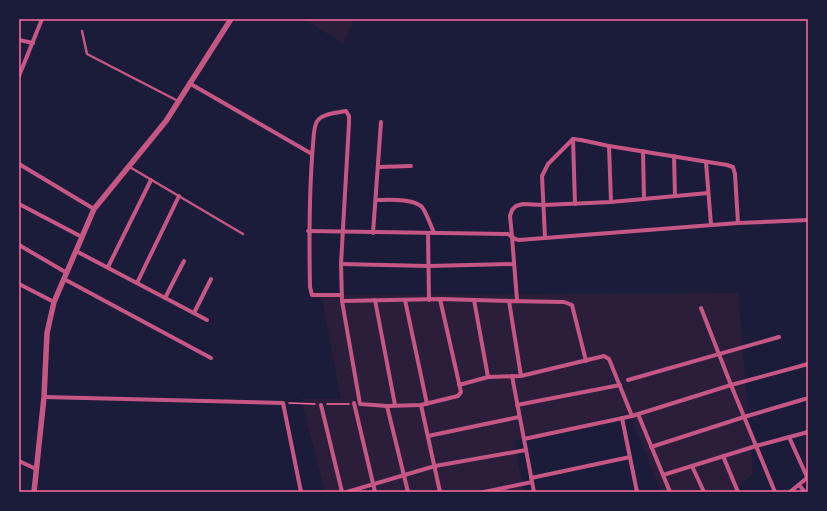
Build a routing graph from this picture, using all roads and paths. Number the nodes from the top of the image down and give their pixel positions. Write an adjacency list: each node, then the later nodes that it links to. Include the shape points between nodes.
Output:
1 (42, 19): 5 (street)
2 (231, 19): 7 (street)
3 (82, 31): 8 (lane, via 87,54)
4 (19, 40): 5 (street)
5 (33, 43): 6 (street)
6 (19, 76)
7 (189, 83): 8 (street); 13 (street)
8 (178, 101): 17 (street, via 166,121)
9 (381, 122): 19 (street)
10 (573, 139): 11 (street); 28 (street); 29 (street, via 548,164 542,176)
11 (609, 146): 12 (street); 26 (street)
12 (643, 151): 14 (street); 24 (street)
13 (312, 154): 34 (street); 35 (street, via 317,121 323,116 346,111 349,123)
14 (674, 156): 15 (street); 23 (street)
15 (706, 162): 21 (street); 32 (street, via 734,167)
16 (19, 164): 30 (street)
17 (128, 166): 20 (lane); 30 (street)
18 (411, 166): 19 (street)
19 (378, 167): 25 (street)
20 (151, 180): 22 (lane); 49 (street)
21 (708, 193): 23 (street); 33 (street)
22 (179, 196): 39 (lane); 53 (street)
23 (675, 196): 24 (street)
24 (644, 199): 26 (street)
25 (376, 200): 36 (street); 38 (street, via 403,200 422,207)
26 (611, 202): 28 (street)
27 (19, 204): 40 (street)
28 (575, 204): 29 (street)
29 (543, 205): 41 (street, via 523,204 512,210); 42 (street)
30 (94, 208): 40 (street)
31 (808, 220): 32 (street)
32 (738, 223): 33 (street)
33 (711, 225): 42 (street)
34 (308, 231): 35 (street); 55 (street, via 312,295)
35 (342, 232): 36 (street); 46 (street)
36 (373, 233): 37 (street)
37 (428, 233): 38 (street); 48 (street)
38 (434, 233): 41 (street, via 508,234)
39 (243, 234)
40 (82, 237): 44 (street)
41 (512, 237): 42 (street, via 515,240); 47 (street)
42 (545, 238)
43 (19, 245): 50 (street)
44 (76, 250): 49 (street); 50 (street)
45 (184, 261): 56 (street)
46 (341, 264): 48 (street); 55 (street)
47 (514, 264): 48 (street); 62 (street)
48 (428, 266): 59 (street)
49 (108, 267): 53 (street)
50 (67, 273): 51 (street)
51 (64, 279): 65 (street); 71 (street)
52 (211, 279): 67 (street)
53 (137, 283): 56 (street)
54 (19, 284): 65 (street)
55 (342, 296): 63 (street)
56 (165, 298): 67 (street)
57 (375, 300): 58 (street); 63 (street); 90 (street)
58 (405, 300): 59 (street); 85 (street)
59 (429, 300): 60 (street)
60 (440, 300): 61 (street); 78 (street)
61 (474, 300): 64 (street); 76 (street)
62 (516, 300): 64 (street); 72 (street, via 564,302 572,305)
63 (342, 301): 89 (street, via 360,404)
64 (509, 301): 75 (street)
65 (54, 302): 81 (street, via 48,333)
66 (701, 308): 70 (street)
67 (194, 313): 68 (street)
68 (207, 320)
69 (779, 337): 70 (street)
70 (718, 354): 77 (street); 80 (street)
71 (211, 358)
72 (586, 360): 75 (street); 79 (street, via 604,356 609,359)
73 (808, 364): 80 (street)
74 (512, 376): 75 (street); 76 (street); 88 (street)
75 (521, 376)
76 (488, 377): 78 (street)
77 (628, 380)
78 (459, 385): 85 (street, via 461,392 458,396)
79 (620, 385): 88 (street); 92 (street)
80 (731, 385): 91 (street); 94 (street)
81 (44, 397): 83 (street); 108 (street)
82 (805, 399): 94 (street)
83 (283, 403): 86 (path); 116 (street)
84 (354, 403): 86 (path); 113 (street)
85 (427, 404): 87 (street)
86 (321, 405): 117 (street)
87 (421, 405): 90 (street); 97 (street)
88 (517, 405): 93 (street)
89 (387, 406): 90 (street); 109 (street)
90 (395, 406)
91 (638, 414): 92 (street); 101 (street)
92 (632, 416): 95 (street)
93 (519, 417): 97 (street); 99 (street)
94 (744, 417): 100 (street); 101 (street)
95 (622, 418): 99 (street); 104 (street)
96 (808, 432): 98 (street)
97 (428, 436): 106 (street)
98 (789, 437): 100 (street); 111 (street)
99 (524, 439): 102 (street)
100 (756, 446): 103 (street); 128 (street)
101 (652, 447): 110 (street)
102 (526, 450): 106 (street); 112 (street)
103 (723, 456): 107 (street); 127 (street)
104 (630, 457): 112 (street); 124 (street)
105 (19, 461): 108 (street)
106 (435, 466): 109 (street); 121 (street)
107 (692, 466): 110 (street); 126 (street)
108 (36, 469): 115 (street)
109 (404, 475): 113 (street); 120 (street)
110 (663, 475): 125 (street)
111 (808, 477): 114 (street)
112 (532, 480): 122 (street); 123 (street)
113 (373, 484): 118 (street); 119 (street)
114 (799, 485): 129 (street); 130 (street)
115 (34, 492)
116 (301, 492)
117 (342, 492)
118 (347, 492)
119 (375, 492)
120 (408, 492)
121 (440, 492)
122 (484, 492)
123 (534, 492)
124 (638, 492)
125 (670, 492)
126 (704, 492)
127 (738, 492)
128 (775, 492)
129 (790, 492)
130 (805, 492)

